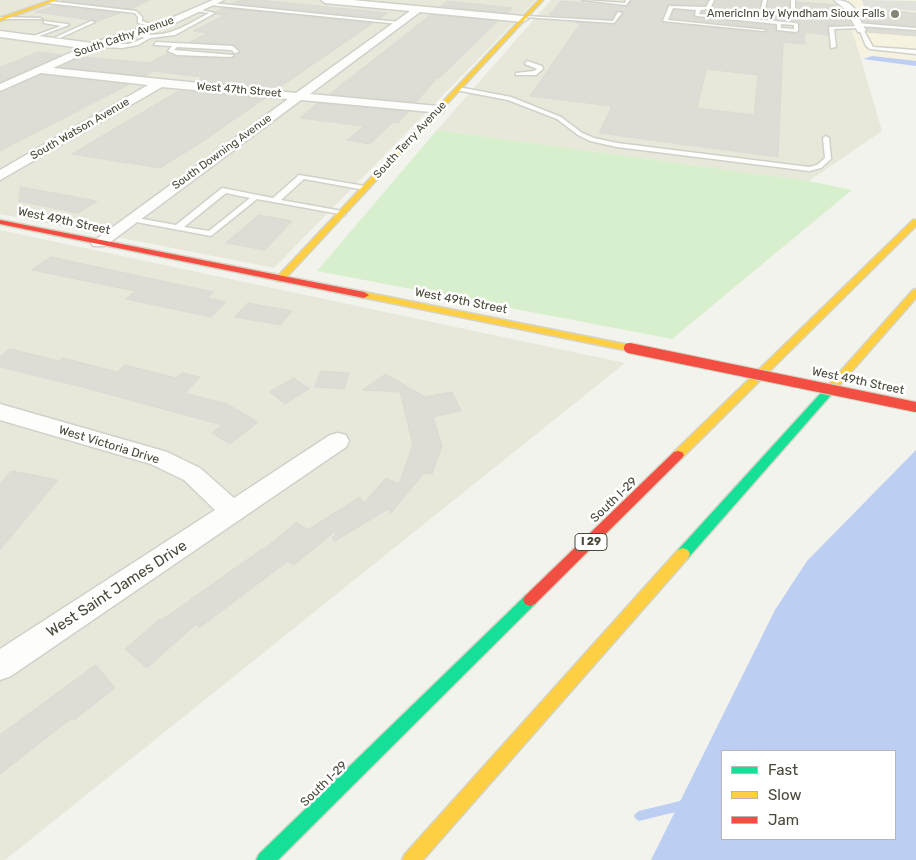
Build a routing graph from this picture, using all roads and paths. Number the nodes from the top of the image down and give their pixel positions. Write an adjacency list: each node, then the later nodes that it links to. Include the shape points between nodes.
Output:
1 (325, 0): 13 (street)
2 (541, 0): 18 (main road, South Terry Avenue)
3 (584, 0): 10 (lane)
4 (628, 0): 10 (lane, via 626,4)
5 (712, 0): 16 (lane, via 708,8)
6 (764, 0): 12 (lane)
7 (793, 0): 15 (lane)
8 (838, 0): 29 (street, via 853,11 854,20)
9 (52, 1): 19 (main road); 26 (lane, via 131,11 139,15 140,22)
10 (606, 1)
11 (216, 2): 14 (street, South Cathy Avenue); 24 (lane)
12 (763, 8)
13 (418, 9): 18 (street); 24 (street, South Downing Avenue)
14 (198, 10): 26 (street, South Cathy Avenue); 32 (lane, via 213,13)
15 (793, 11)
16 (698, 12): 23 (lane); 25 (lane); 25 (lane, via 671,7 664,21)
17 (620, 13): 18 (lane, via 614,22 584,17 565,21)
18 (524, 18): 48 (main road, South Terry Avenue)
19 (1, 19): 20 (lane)
20 (40, 20)
21 (46, 22): 34 (lane, via 67,25)
22 (93, 22): 35 (lane)
23 (780, 22)
24 (399, 23): 49 (street, South Downing Avenue)
25 (694, 24): 28 (lane)
26 (154, 26): 30 (street, South Cathy Avenue)
27 (916, 29): 29 (lane)
28 (764, 30)
29 (861, 30): 36 (lane); 39 (lane, via 831,28); 41 (lane, via 869,46)
30 (132, 33): 33 (lane); 38 (street, South Cathy Avenue)
31 (0, 34): 34 (street)
32 (173, 34): 33 (lane); 37 (lane)
33 (149, 37): 40 (lane)
34 (33, 38): 35 (street)
35 (48, 40): 38 (street)
36 (873, 40)
37 (156, 44): 40 (lane, via 146,48); 42 (lane, via 176,45 172,51 177,53)
38 (93, 46): 40 (lane); 44 (street, South Cathy Avenue)
39 (833, 47)
40 (123, 48)
41 (916, 52)
42 (233, 53)
43 (527, 63): 45 (lane, via 540,69 536,73)
44 (40, 70): 46 (street, West 47th Street); 47 (street, South Cathy Avenue)
45 (518, 74)
46 (160, 83): 49 (street, West 47th Street); 52 (street, South Watson Avenue)
47 (0, 88)
48 (458, 89): 50 (main road, South Terry Avenue); 51 (lane, via 509,98 559,118 592,140 617,145 809,169 819,167 828,159)
49 (299, 95): 50 (street, West 47th Street); 57 (street, South Downing Avenue)
50 (438, 110): 53 (main road, South Terry Avenue)
51 (826, 138)
52 (0, 176)
53 (365, 188): 55 (lane, via 302,177); 56 (main road, South Terry Avenue)
54 (256, 196): 55 (lane); 60 (lane, via 225,190); 60 (lane, via 211,234)
55 (275, 201): 56 (lane)
56 (342, 213): 62 (main road, South Terry Avenue)
57 (131, 219): 60 (lane); 61 (street, South Downing Avenue)
58 (0, 222): 61 (main road, West 49th Street)
59 (916, 222): 69 (main road, South I-29 / I 29)
60 (178, 228)
61 (99, 243): 62 (main road, West 49th Street)
62 (280, 279): 64 (main road, West 49th Street, bridge)
63 (916, 292): 70 (main road)
64 (916, 407)
65 (0, 412): 67 (street, West Victoria Drive, via 158,458 192,474)
66 (338, 441): 67 (street, West Saint James Drive)
67 (233, 512): 68 (street, West Saint James Drive)
68 (0, 666)
69 (265, 860)
70 (411, 860)

